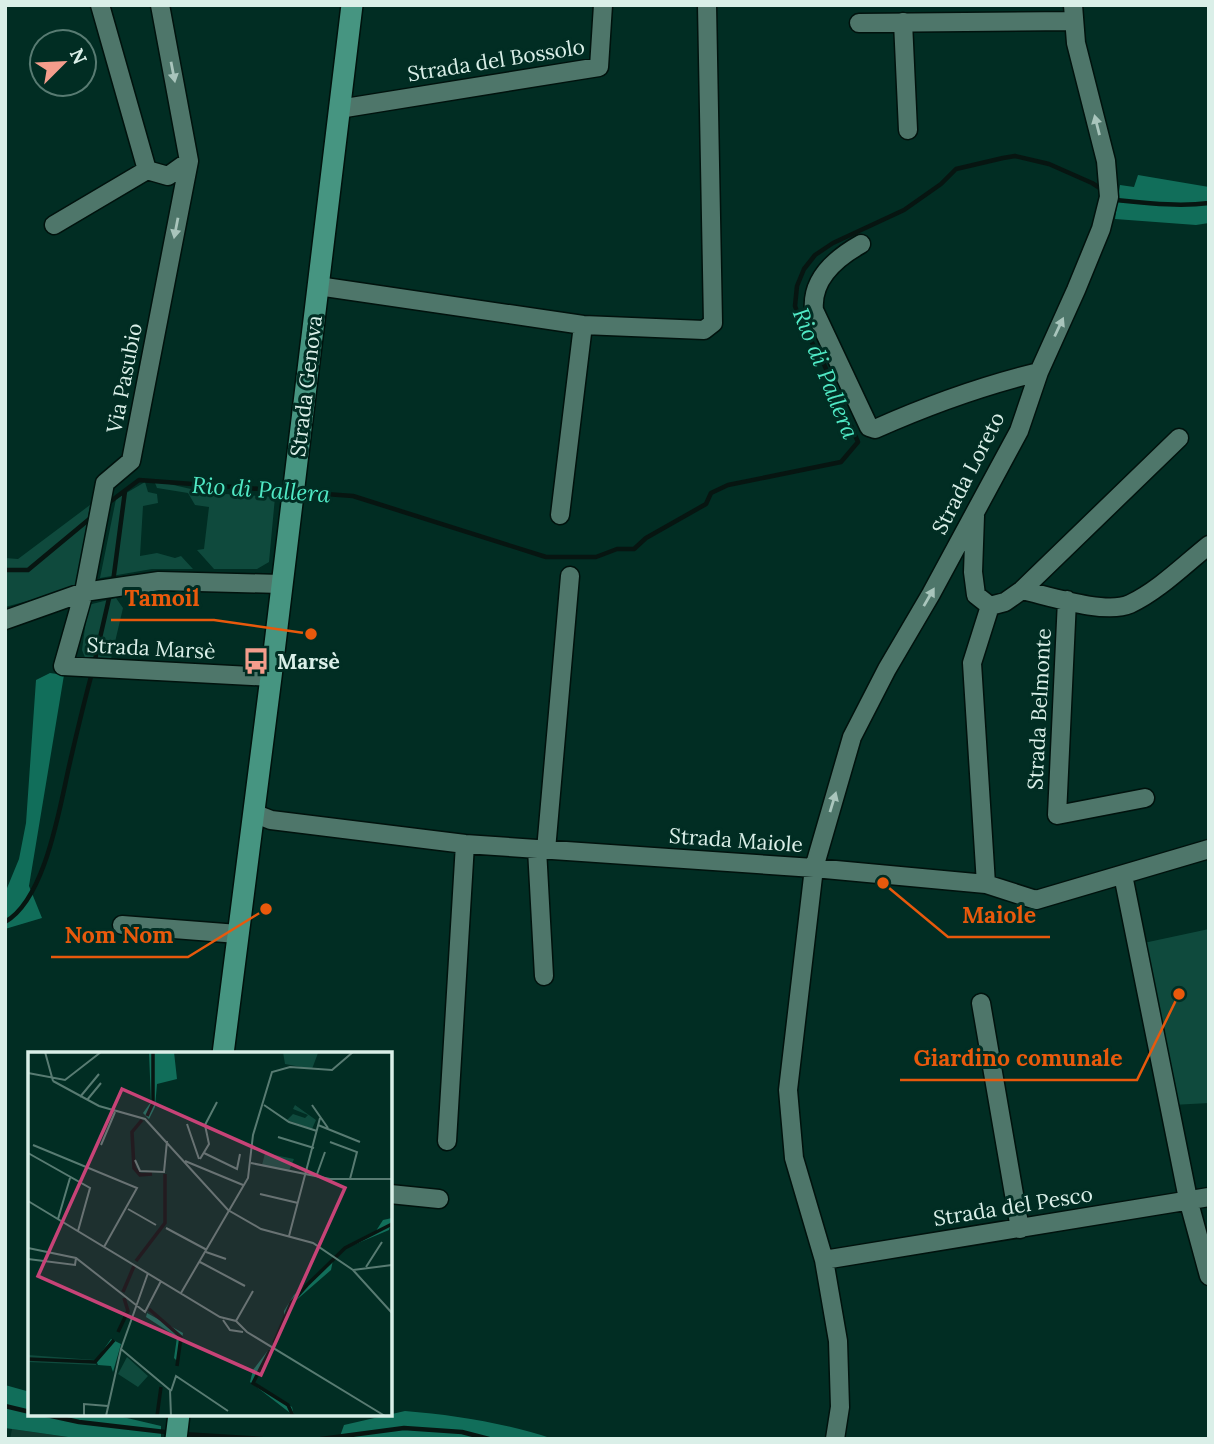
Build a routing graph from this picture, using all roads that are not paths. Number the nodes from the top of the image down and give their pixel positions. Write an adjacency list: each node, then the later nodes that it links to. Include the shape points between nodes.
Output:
1 (100, 5): 12 (street)
2 (160, 5): 11 (street, Via Pasubio, one-way to 11)
3 (352, 5): 9 (main road, Strada Genova)
4 (603, 5): 9 (street, Strada del Bossolo, via 598,67)
5 (707, 5): 16 (street, via 713,323 704,330)
6 (1074, 13): 7 (street); 17 (street, Strada Loreto, one-way to 6, via 1101,229 1109,197 1107,161 1076,43)
7 (903, 22): 8 (street); 10 (street)
8 (859, 23)
9 (339, 109): 15 (main road, Strada Genova)
10 (908, 130)
11 (189, 161): 12 (street, via 168,176); 25 (street, Via Pasubio, one-way to 25, via 131,461 105,483)
12 (147, 170): 13 (street)
13 (54, 225)
14 (861, 244): 17 (street, via 830,267 813,298 814,310 869,427 875,429 982,386)
15 (318, 286): 16 (street); 23 (main road, Strada Genova)
16 (583, 325): 20 (street)
17 (1038, 372): 19 (street, Strada Loreto, via 1019,431)
18 (1179, 438): 24 (street)
19 (975, 511): 27 (street, via 976,595); 35 (street, Strada Loreto, one-way to 19, via 852,737)
20 (560, 515)
21 (1209, 545): 26 (street, via 1128,605 1104,607)
22 (570, 576): 34 (street)
23 (281, 584): 25 (street, via 159,581); 29 (main road, Strada Genova)
24 (1022, 590): 26 (street); 27 (street, via 1006,602)
25 (91, 591): 28 (street); 29 (street, Strada Marsè, via 63,666)
26 (1067, 600): 30 (street, Strada Belmonte, via 1057,815)
27 (990, 606): 37 (street, via 972,663)
28 (5, 620)
29 (271, 677): 31 (main road, Strada Genova)
30 (1145, 798)
31 (253, 813): 32 (street, Strada Maiole, via 271,820); 39 (main road, Strada Genova)
32 (465, 844): 34 (street, Strada Maiole); 43 (street)
33 (1209, 849): 36 (street, Strada Maiole)
34 (541, 850): 35 (street, Strada Maiole); 40 (street)
35 (814, 868): 37 (street, Strada Maiole); 49 (street, Strada Loreto, via 788,1090 794,1158)
36 (1123, 875): 37 (street, Strada Maiole, via 1036,900); 47 (street)
37 (986, 884)
38 (122, 925): 39 (street)
39 (238, 934): 42 (main road, Strada Genova)
40 (544, 976)
41 (981, 1003): 48 (street)
42 (223, 1052)
43 (447, 1141)
44 (392, 1194): 46 (street)
45 (1209, 1197): 47 (street, Strada del Pesco)
46 (439, 1199)
47 (1188, 1199): 48 (street, Strada del Pesco); 50 (street)
48 (1020, 1228): 49 (street, Strada del Pesco)
49 (824, 1260): 53 (street, Strada Loreto, via 838,1341 840,1408)
50 (1208, 1267)
51 (179, 1416): 52 (main road)
52 (176, 1439)
53 (835, 1439)

